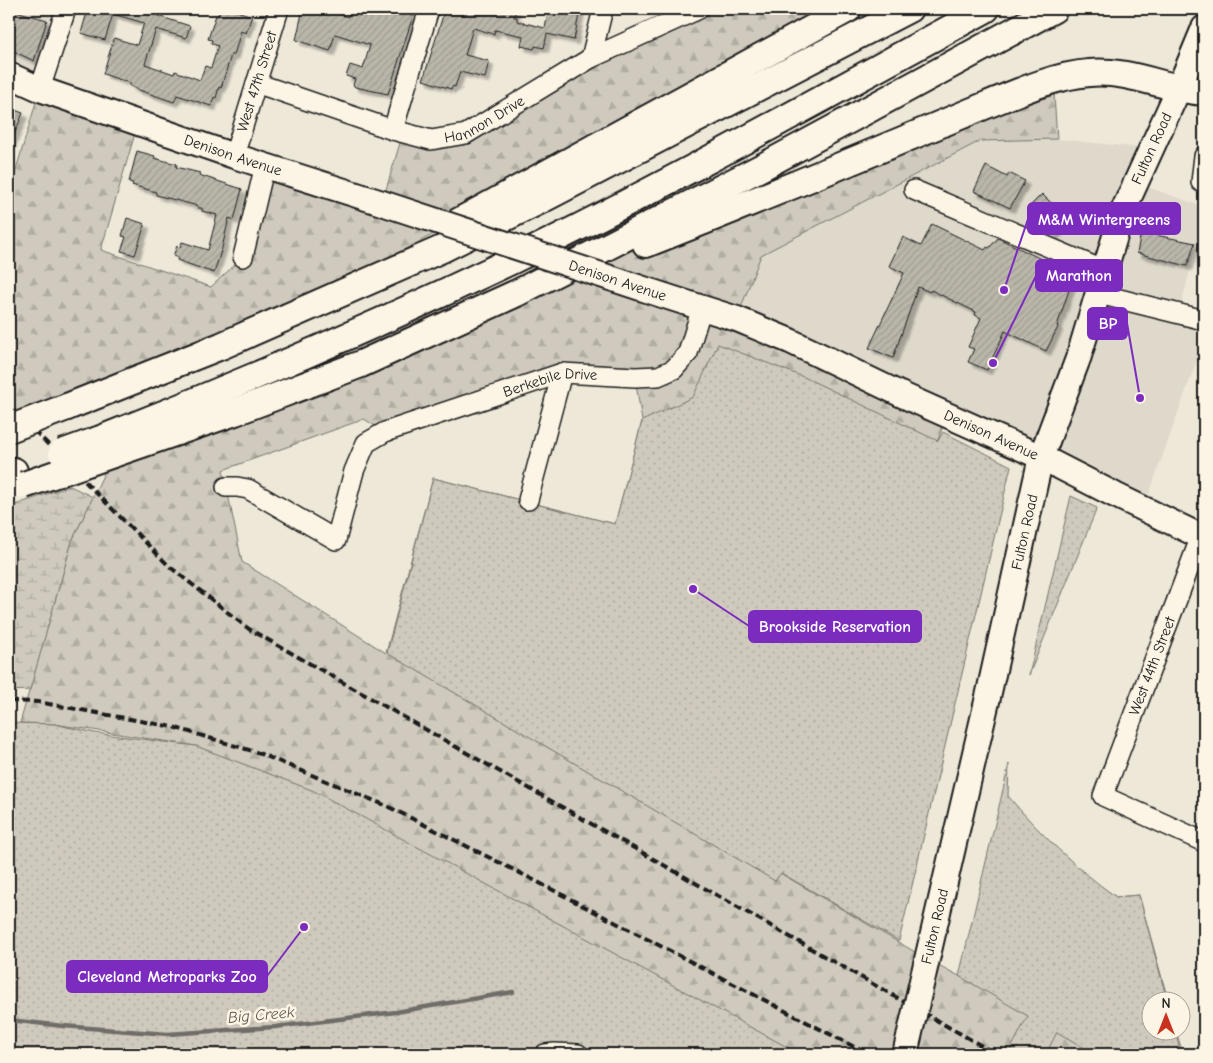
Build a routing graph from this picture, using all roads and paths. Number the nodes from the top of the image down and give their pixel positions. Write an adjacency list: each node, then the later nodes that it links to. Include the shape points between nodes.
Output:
1 (66, 9): 16 (street)
2 (280, 9): 15 (street, West 47th Street)
3 (429, 9): 18 (street)
4 (604, 9): 13 (street)
5 (699, 9): 13 (street, Hannon Drive)
6 (840, 9): 12 (highway)
7 (848, 9): 12 (highway)
8 (909, 9): 30 (highway, via 451,244)
9 (986, 9): 33 (highway, via 514,259)
10 (1054, 9): 26 (highway, via 764,166)
11 (1204, 28): 17 (main road, Fulton Road)
12 (773, 49): 30 (highway, via 552,171)
13 (592, 58): 18 (street, Hannon Drive, via 466,134 432,140)
14 (9, 75): 16 (main road, Denison Avenue)
15 (256, 83): 18 (street, Hannon Drive); 19 (street, West 47th Street)
16 (40, 89): 19 (main road, Denison Avenue)
17 (1192, 90): 25 (main road, Fulton Road, via 1122,213); 26 (highway, via 1114,72 1091,72 1053,80 592,266)
18 (393, 130)
19 (234, 156): 21 (main road, Denison Avenue)
20 (1204, 156): 22 (street)
21 (265, 165): 24 (street); 28 (main road, Denison Avenue, bridge)
22 (1201, 182)
23 (914, 190): 25 (street)
24 (243, 257)
25 (1104, 271): 27 (main road, Fulton Road)
26 (517, 293): 33 (highway, via 361,364 235,412)
27 (1098, 294): 29 (street); 34 (main road, Fulton Road, via 1079,356)
28 (702, 307): 31 (street, Berkebile Drive, via 688,353 674,369 658,376 635,378); 34 (main road, Denison Avenue, via 790,341)
29 (1204, 320)
30 (220, 346): 32 (highway, bridge)
31 (562, 373): 36 (street, Berkebile Drive, via 384,432 366,443 354,471 336,540 248,489); 37 (street)
32 (9, 429)
33 (106, 447): 35 (highway, bridge)
34 (1041, 457): 38 (main road, Denison Avenue); 42 (main road, Fulton Road, bridge)
35 (14, 480)
36 (226, 487)
37 (528, 500)
38 (1202, 537): 39 (street, West 44th Street, via 1103,796)
39 (1204, 842)
40 (545, 1054): 41 (street)
41 (578, 1054)
42 (905, 1054)

